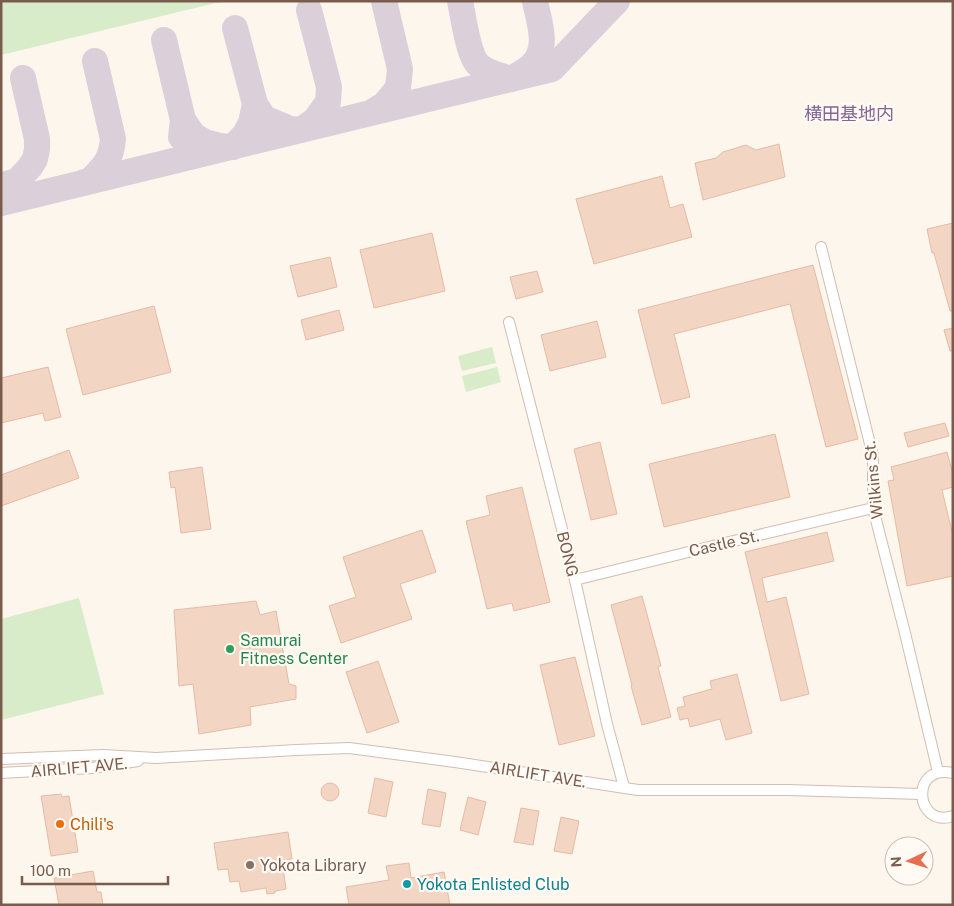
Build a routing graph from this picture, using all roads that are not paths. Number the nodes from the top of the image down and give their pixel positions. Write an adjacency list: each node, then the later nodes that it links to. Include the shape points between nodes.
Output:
1 (821, 247): 3 (street, Wilkins St., via 873,456)
2 (509, 322): 4 (street, BONG)
3 (873, 508): 4 (street, Castle St.); 7 (street, Wilkins St.)
4 (575, 580): 10 (street, BONG)
5 (156, 758): 6 (street, AIRLIFT AVE., via 103,755); 8 (street, AIRLIFT AVE., via 92,768); 10 (street, AIRLIFT AVE., via 349,748)
6 (1, 759)
7 (938, 772): 9 (street); 11 (street, via 924,783)
8 (1, 773)
9 (953, 773)
10 (624, 787): 11 (street, AIRLIFT AVE., via 638,790)
11 (921, 794): 12 (street, via 924,806 933,814 943,818)
12 (953, 816)

